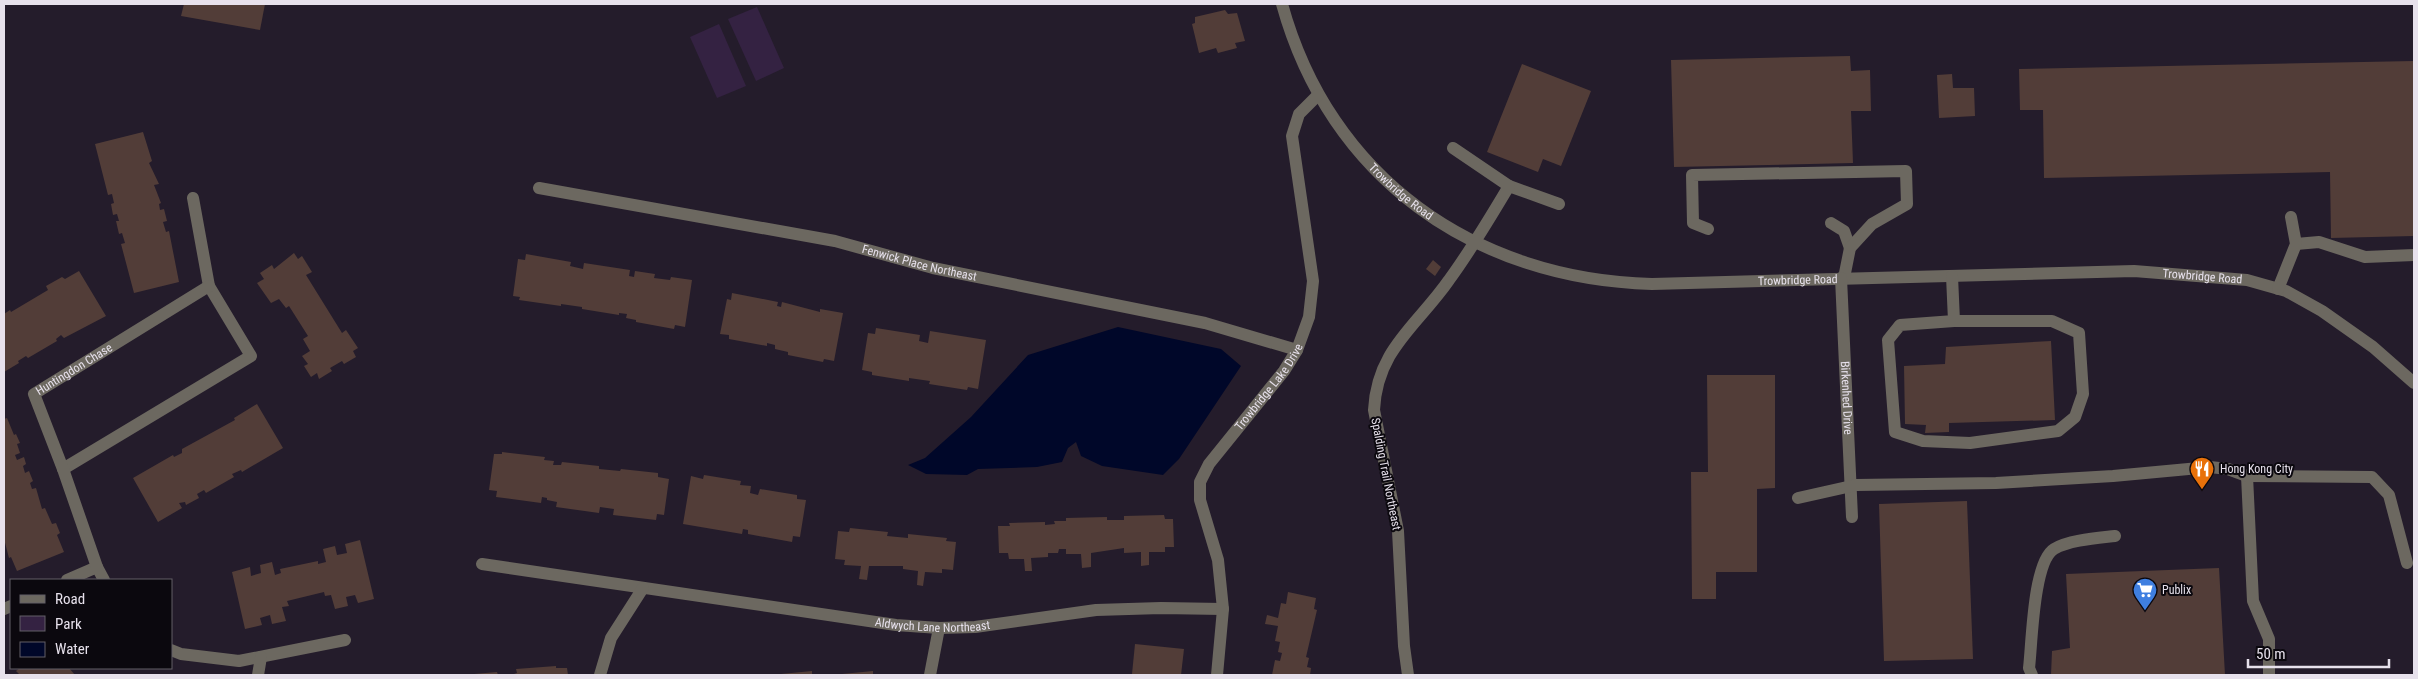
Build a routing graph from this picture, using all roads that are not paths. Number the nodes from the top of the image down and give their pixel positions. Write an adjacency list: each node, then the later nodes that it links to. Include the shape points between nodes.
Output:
1 (1282, 4): 2 (street, Trowbridge Road, via 1292,41)
2 (1318, 95): 11 (street, Trowbridge Road, via 1348,141 1387,182 1427,215); 20 (street, Trowbridge Lake Drive, via 1299,114 1292,136 1313,281 1309,317)
3 (1453, 148): 4 (street)
4 (1509, 186): 7 (street); 11 (street, Spalding Trail Northeast)
5 (539, 188): 20 (street, Fenwick Place Northeast, via 835,241 933,268 1205,323)
6 (193, 198): 17 (street)
7 (1558, 204)
8 (2291, 217): 12 (street)
9 (1831, 223): 13 (street, via 1844,231)
10 (1708, 229): 13 (street, via 1693,223 1692,175 1906,171 1907,204 1872,224)
11 (1474, 243): 16 (street, Trowbridge Road, via 1552,272 1619,283); 43 (street, Spalding Trail Northeast, via 1391,352 1379,374 1375,390 1374,410 1398,531)
12 (2296, 244): 14 (street, via 2319,242 2365,257); 18 (street)
13 (1850, 248): 16 (street, Birkenhed Drive)
14 (2414, 255)
15 (1952, 276): 16 (street, Trowbridge Road); 18 (street, Trowbridge Road, via 2134,271 2247,280); 19 (street)
16 (1843, 278): 24 (street, Birkenhed Drive)
17 (209, 286): 22 (street, Huntingdon Chase, via 34,394); 22 (street, via 251,356)
18 (2278, 289): 21 (street, Trowbridge Road, via 2322,311 2373,347)
19 (1954, 321): 19 (street, via 1900,325 1888,340 1896,432 1922,441 1970,442 2058,431 2074,417 2083,394 2079,333 2052,321)
20 (1297, 350): 34 (street, Trowbridge Lake Drive, via 1284,371 1209,464 1200,482 1200,500 1218,560)
21 (2414, 383)
22 (63, 469): 30 (street, Huntingdon Chase)
23 (2247, 476): 24 (street, via 2210,467 2016,482); 28 (street, via 2372,477 2389,495); 45 (street, via 2253,601 2269,638)
24 (1851, 486): 25 (street); 26 (street, Birkenhed Drive)
25 (1798, 498)
26 (1852, 517)
27 (2115, 536): 44 (street, via 2088,539 2054,549 2043,563 2036,595 2029,668)
28 (2407, 563)
29 (482, 564): 33 (street, Aldwych Lane Northeast)
30 (97, 567): 31 (street); 32 (street, Huntingdon Chase)
31 (69, 579)
32 (103, 579)
33 (643, 588): 35 (street, Aldwych Lane Northeast, via 896,625); 40 (street, via 611,638)
34 (1223, 609): 35 (street, Aldwych Lane Northeast, via 1096,610); 42 (street, Trowbridge Lake Drive)
35 (939, 628): 41 (street)
36 (345, 640): 38 (street)
37 (172, 650): 38 (street, via 239,662)
38 (260, 657): 39 (street)
39 (258, 675)
40 (600, 675)
41 (930, 675)
42 (1217, 675)
43 (1408, 675)
44 (2032, 675)
45 (2269, 675)

